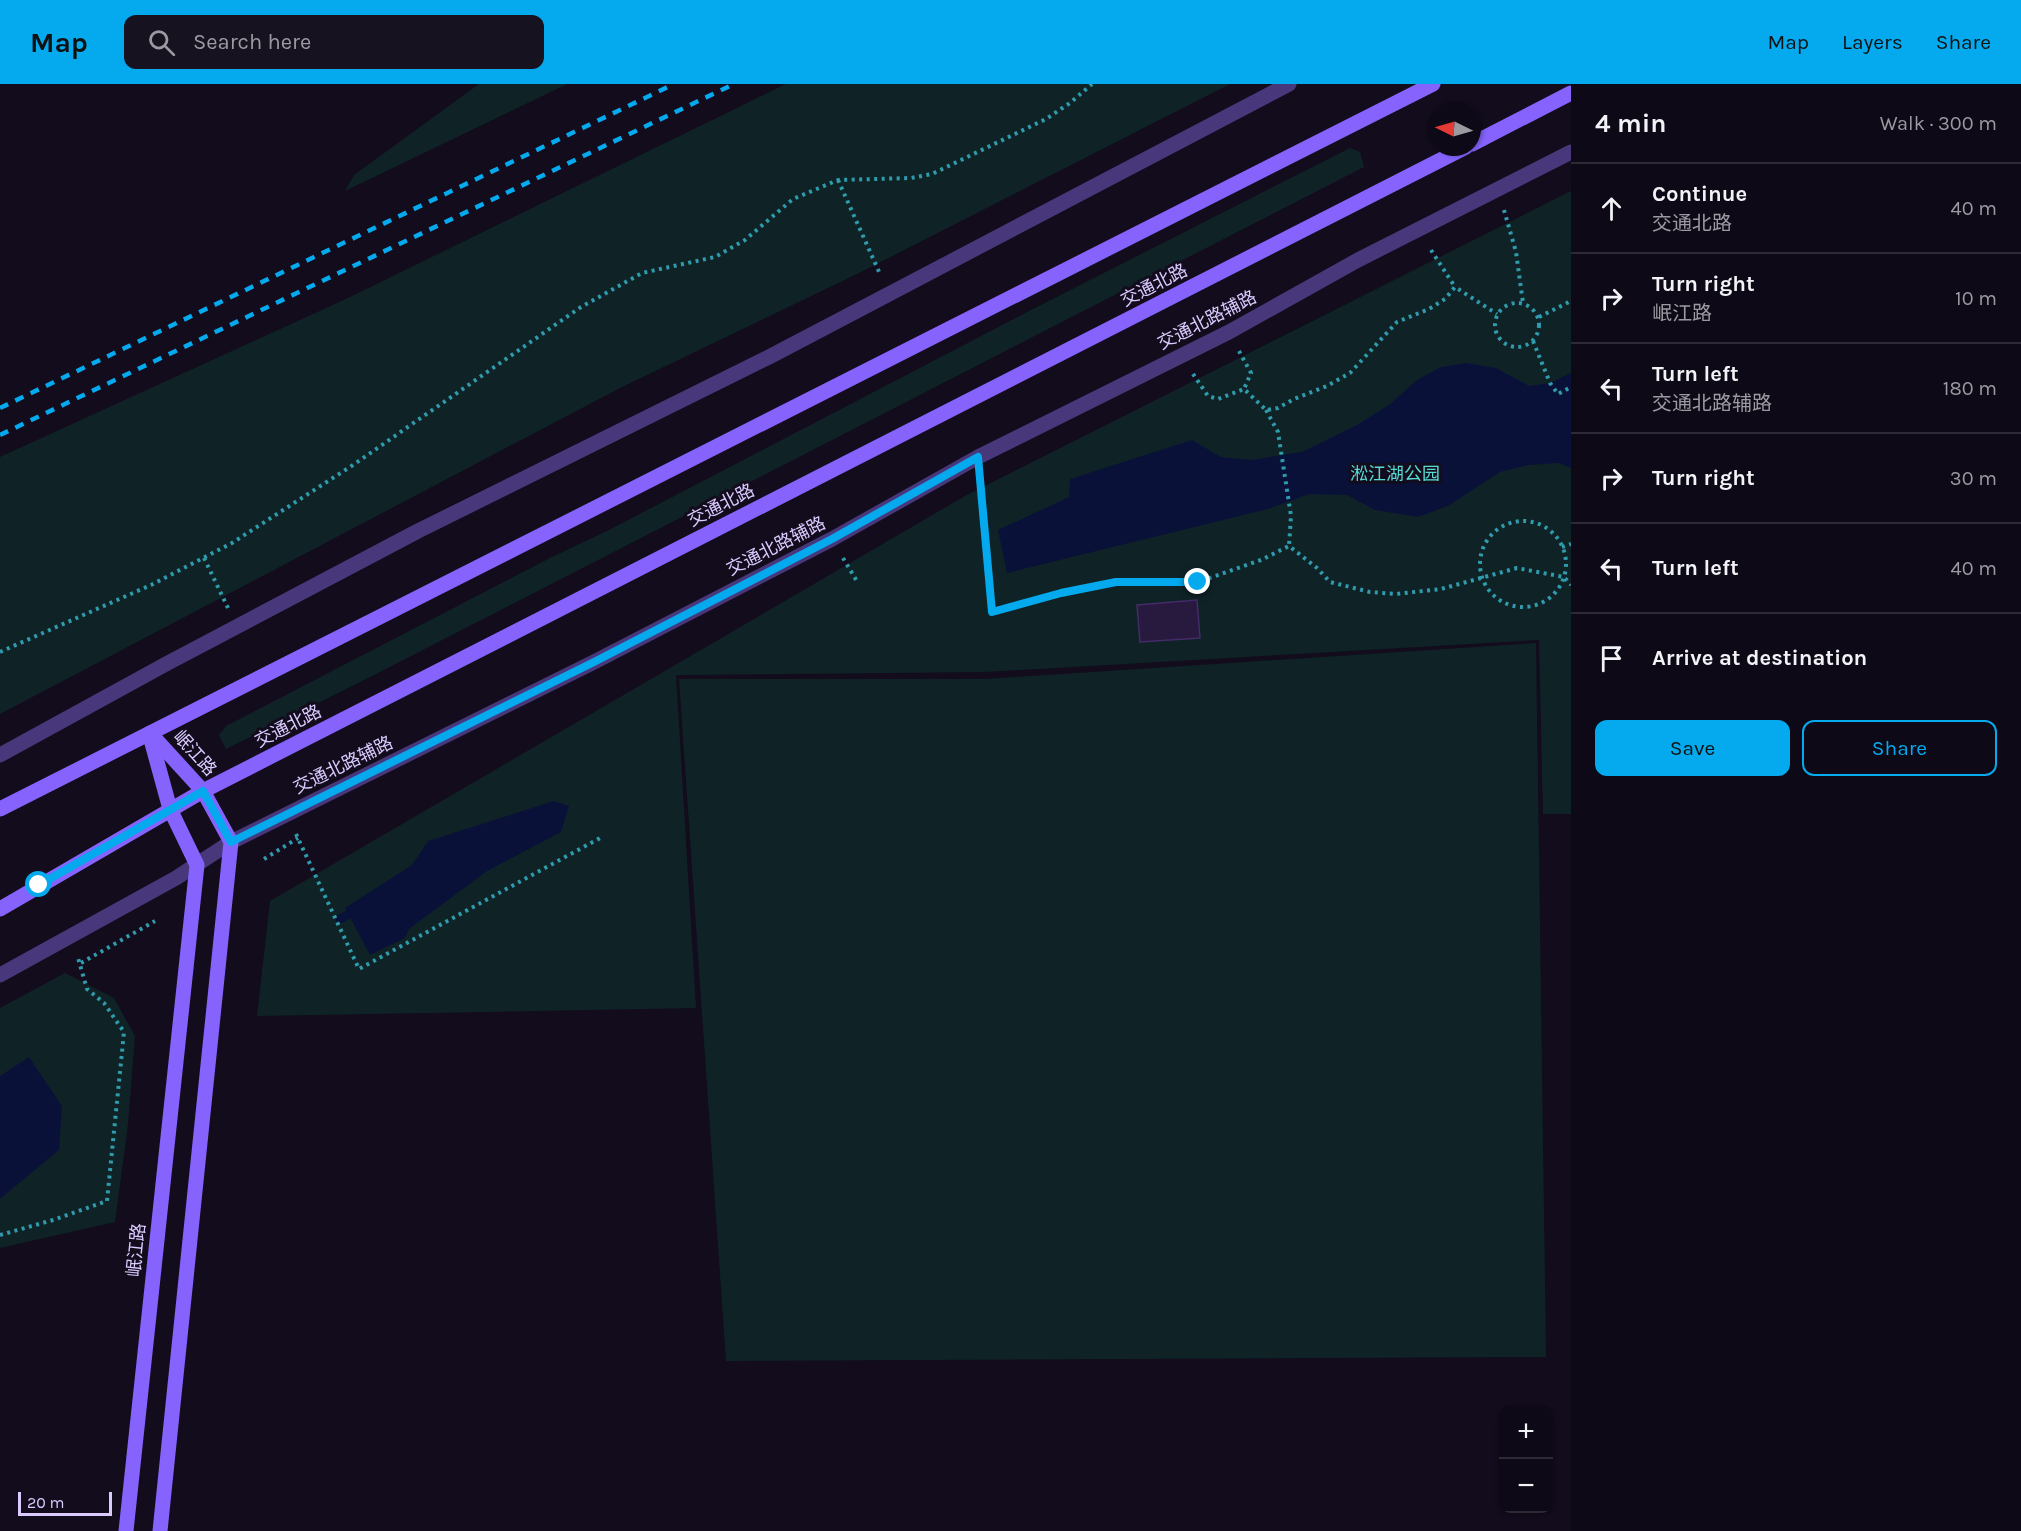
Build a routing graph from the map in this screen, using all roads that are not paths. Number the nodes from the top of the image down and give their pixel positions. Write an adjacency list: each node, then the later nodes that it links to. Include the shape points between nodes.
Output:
1 (1289, 84): 8 (street, via 769,357 418,531)
2 (1433, 84): 7 (main road)
3 (1571, 93): 4 (main road)
4 (1481, 139)
5 (1571, 152): 12 (street, 交通北路辅路, via 1358,260 1229,332 978,457 832,539 594,662)
6 (1448, 156): 9 (main road, 交通北路)
7 (150, 733): 9 (main road, 岷江路); 10 (main road); 11 (main road, 岷江路)
8 (0, 755)
9 (203, 791): 11 (main road, 交通北路); 12 (main road, 岷江路)
10 (0, 809)
11 (170, 809): 13 (main road, 岷江路); 14 (main road, 交通北路)
12 (231, 842): 13 (street, 交通北路辅路); 17 (main road)
13 (197, 865): 15 (street, 交通北路辅路); 16 (main road, 岷江路)
14 (0, 909)
15 (0, 975)
16 (126, 1531)
17 (160, 1531)

